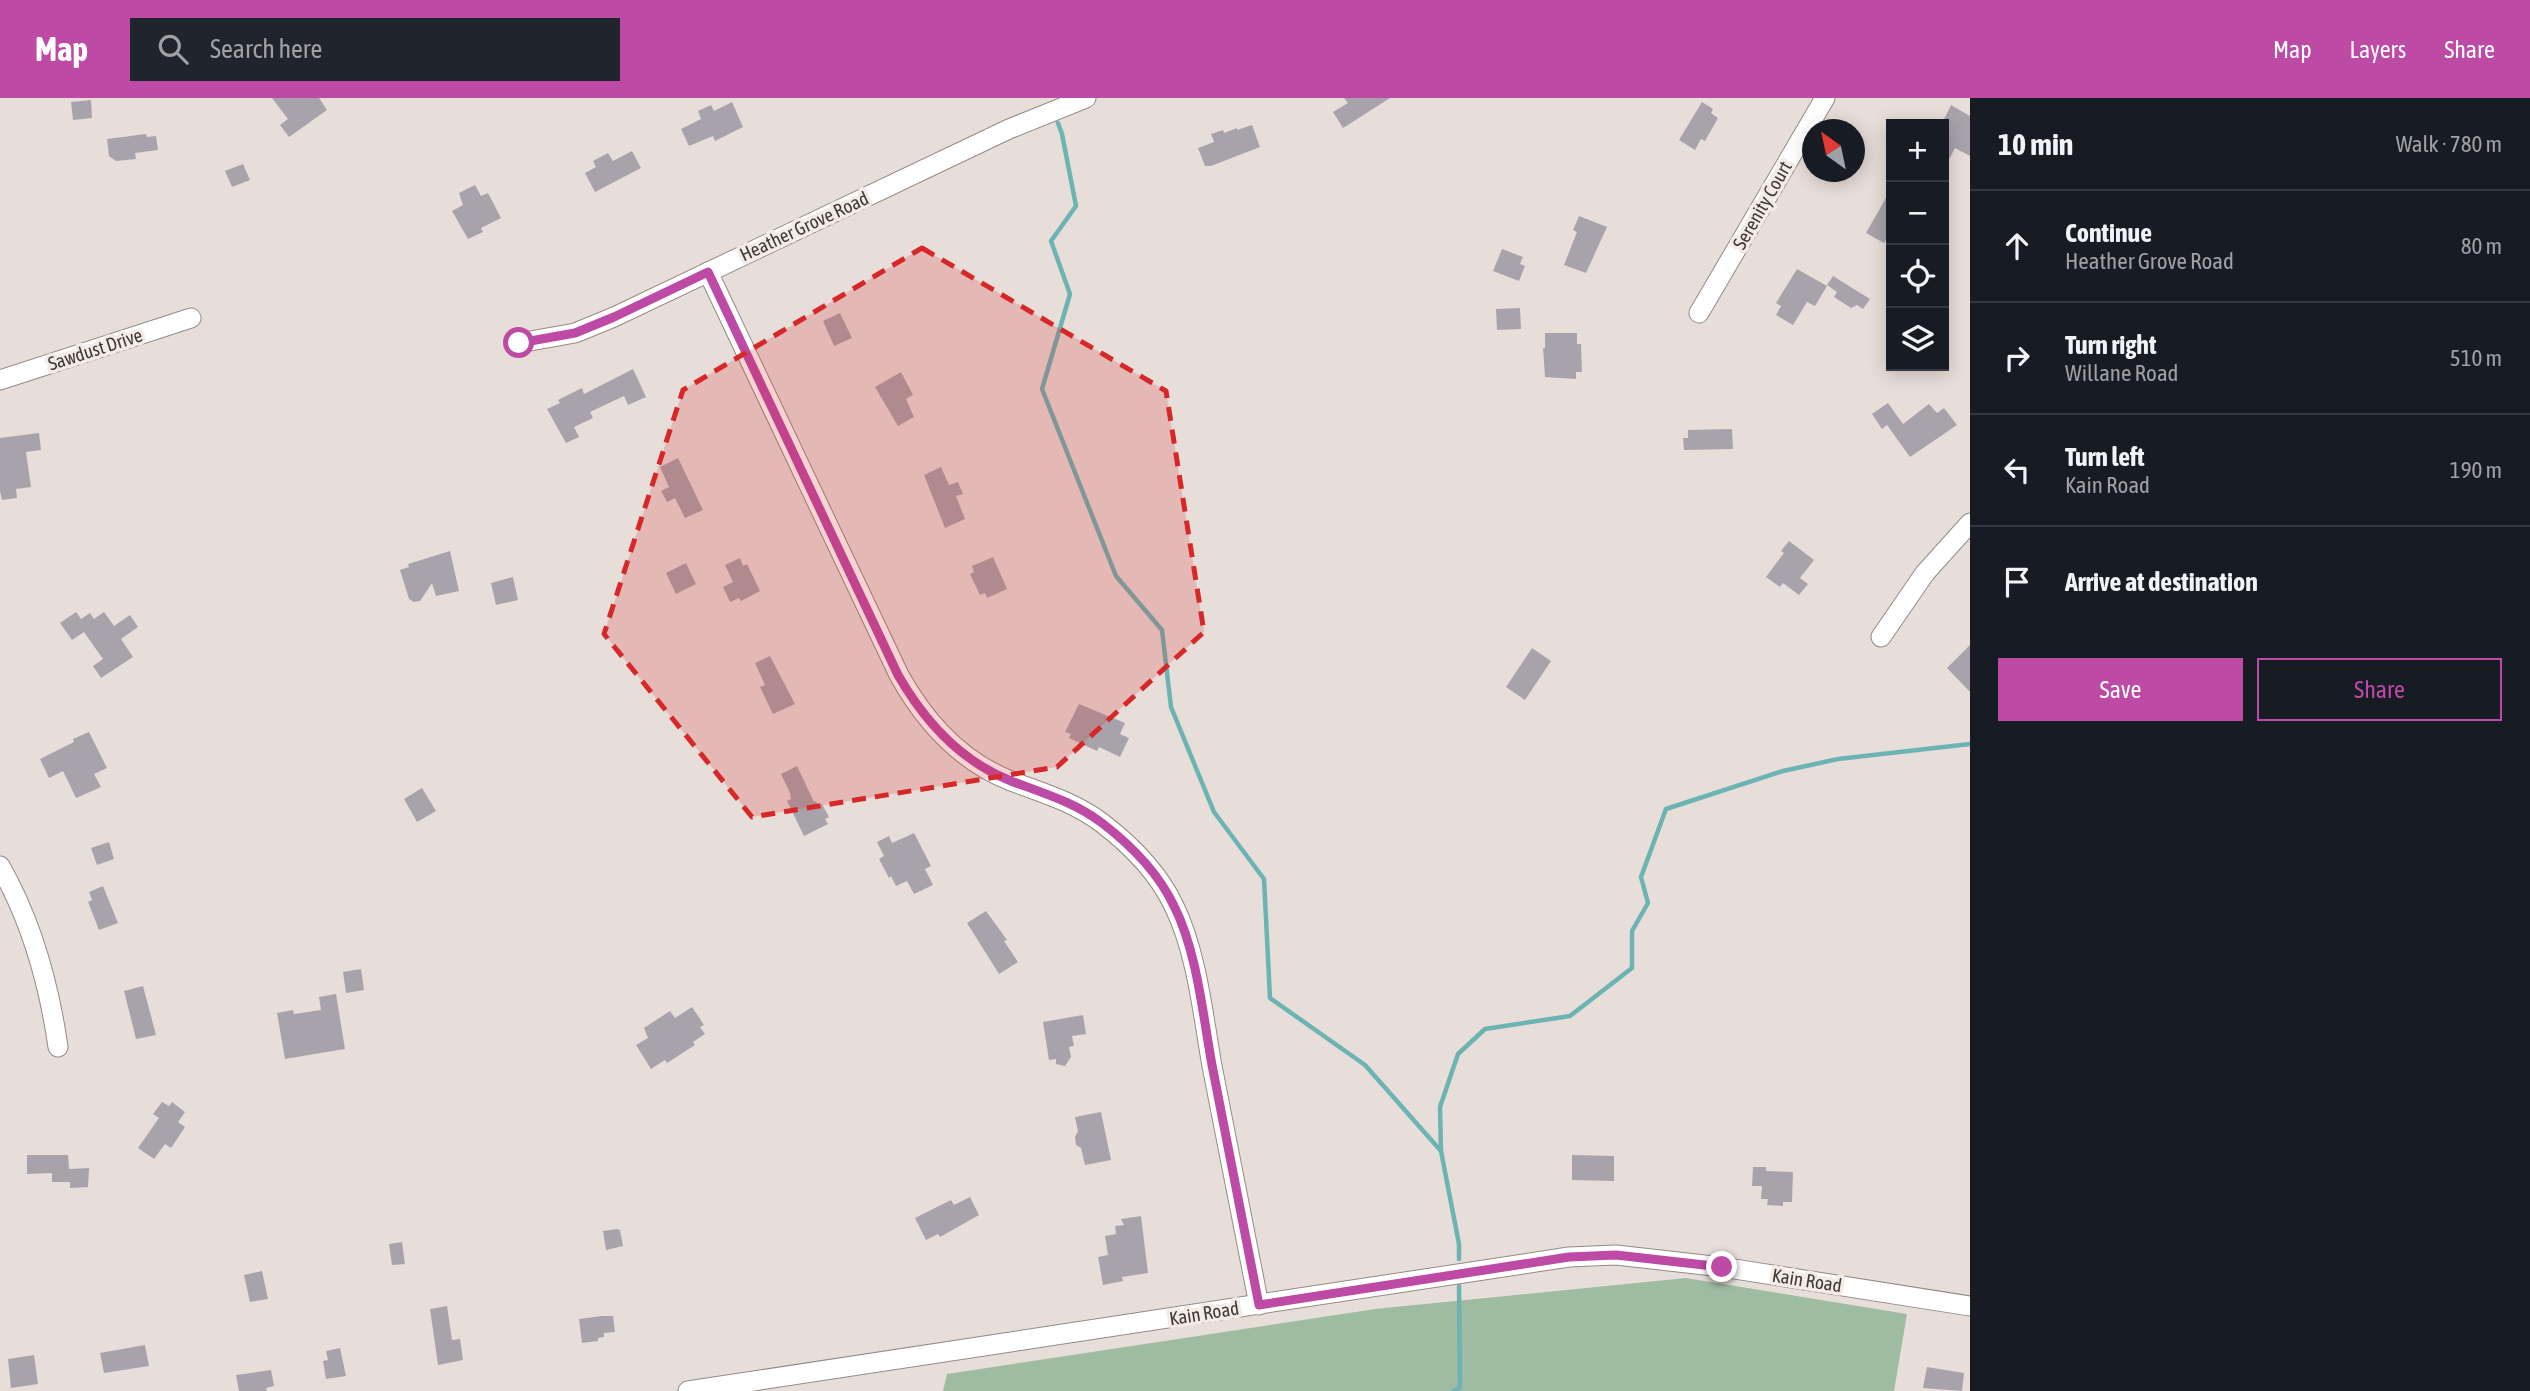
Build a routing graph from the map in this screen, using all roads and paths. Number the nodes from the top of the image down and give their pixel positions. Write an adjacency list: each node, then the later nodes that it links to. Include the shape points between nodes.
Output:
1 (1086, 98): 3 (street, Heather Grove Road, via 1009,129)
2 (1825, 98): 4 (street, Serenity Court)
3 (708, 272): 6 (street, Heather Grove Road, via 575,333); 12 (street, via 898,675 929,722 965,756 994,774 1073,804 1101,822 1142,857 1174,906 1201,1002)
4 (1699, 313)
5 (191, 318): 7 (street, Sawdust Drive)
6 (519, 343)
7 (0, 380)
8 (1970, 523): 9 (street, via 1925,573)
9 (1881, 637)
10 (0, 866): 11 (street, via 45,977)
11 (58, 1047)
12 (1259, 1305): 13 (street, Kain Road, via 1523,1263 1616,1255); 14 (street, Kain Road)
13 (1970, 1306)
14 (688, 1391)

